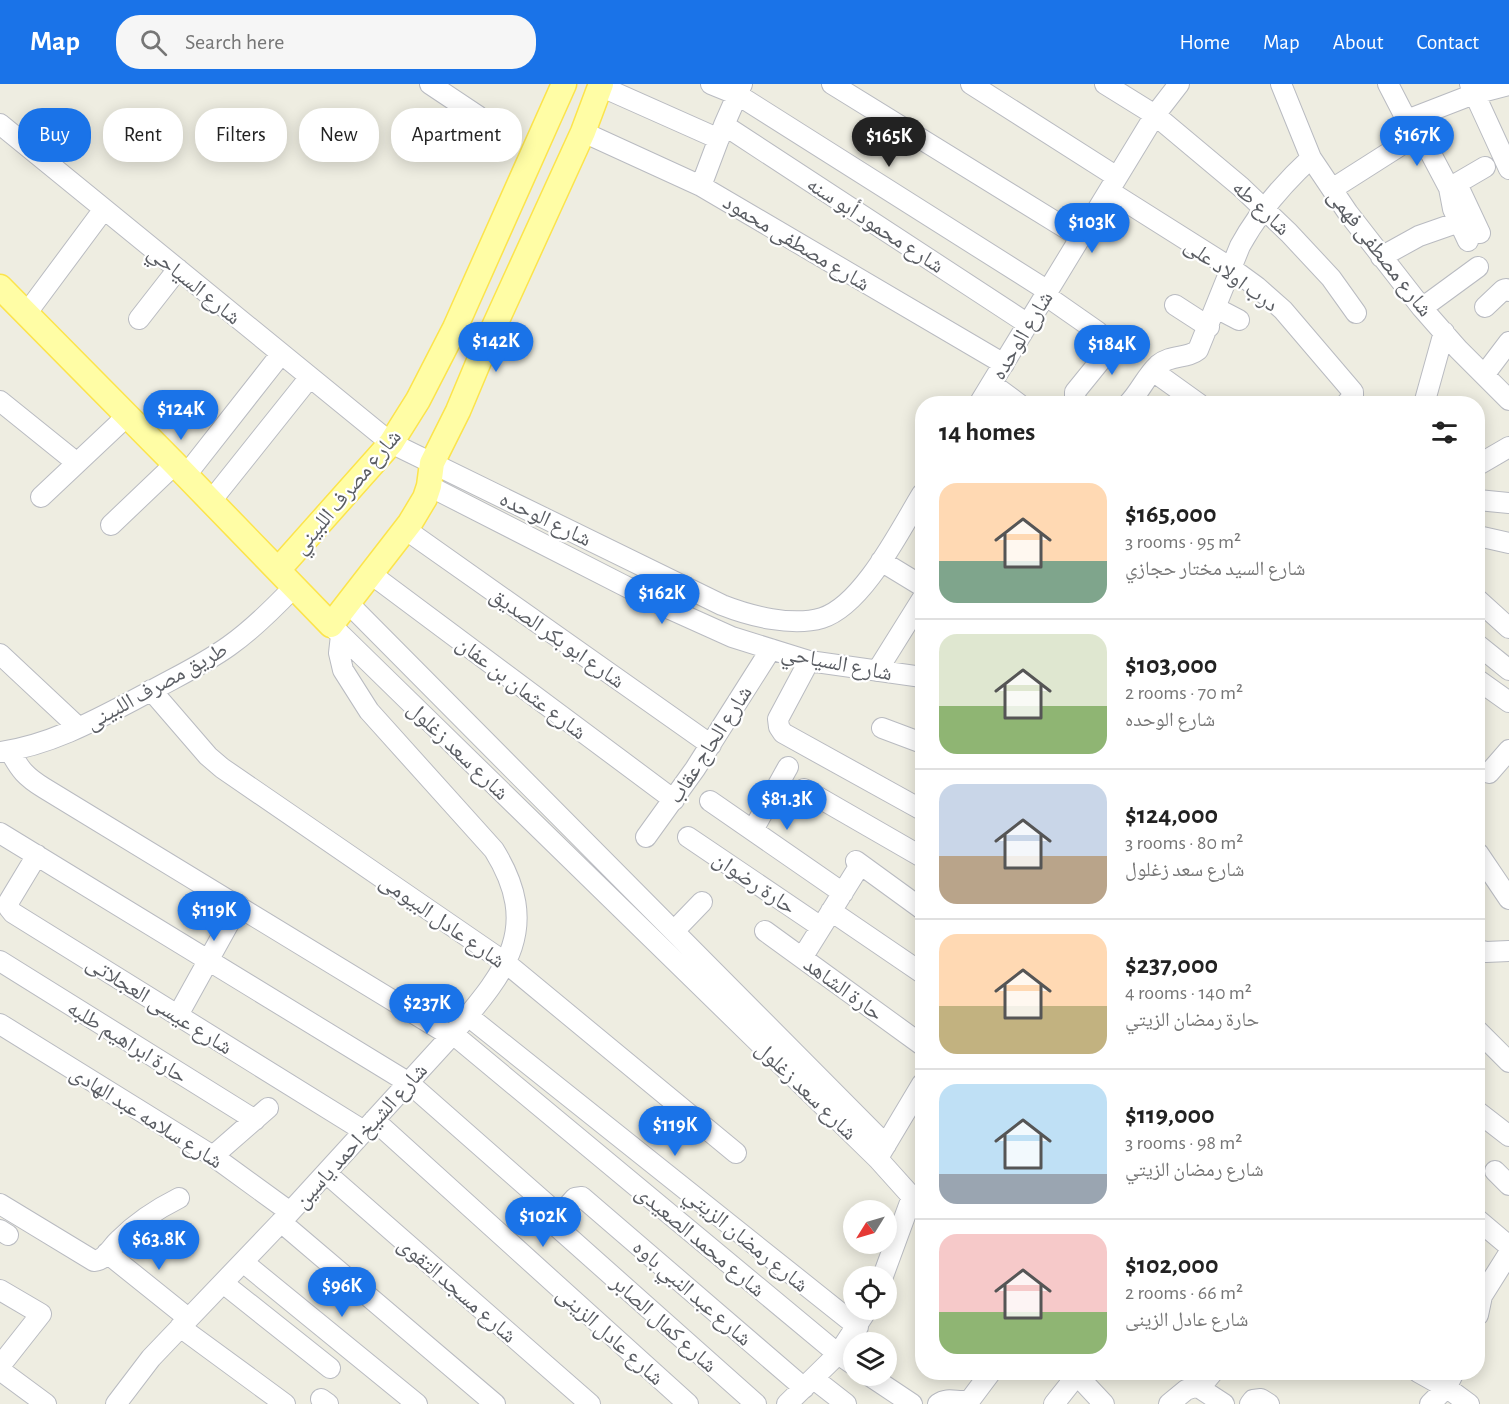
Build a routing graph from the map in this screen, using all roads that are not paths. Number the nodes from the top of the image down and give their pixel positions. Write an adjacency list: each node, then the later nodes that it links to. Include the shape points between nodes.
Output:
1 (430, 84): 14 (street)
2 (564, 84): 49 (main road, شارع مصرف اللبيني)
3 (711, 84): 12 (street)
4 (832, 84): 32 (street)
5 (971, 84): 25 (street, درب اولاد على)
6 (1105, 84): 16 (street, شارع طه)
7 (1179, 84): 16 (street, شارع الوحده)
8 (1281, 84): 22 (street, شارع مصطفى فهمى)
9 (1388, 84): 18 (street, via 1404,115)
10 (600, 85): 19 (main road); 20 (street, شارع محمود أبو سنه)
11 (1509, 85): 13 (street)
12 (740, 89): 20 (street); 39 (street)
13 (1472, 89): 18 (street); 21 (street)
14 (455, 91): 15 (street)
15 (471, 108)
16 (1155, 115): 25 (street, شارع الوحده); 30 (street, شارع طه)
17 (0, 124): 29 (street, شارع السياحي)
18 (1416, 126): 27 (street); 28 (street)
19 (583, 132): 26 (street, شارع مصطفى محمود); 52 (main road)
20 (721, 132): 26 (street); 48 (street, شارع محمود أبو سنه)
21 (1502, 137): 24 (street)
22 (1311, 158): 28 (street, شارع مصطفى فهمى); 30 (street)
23 (1485, 167): 27 (street)
24 (1509, 169)
25 (1113, 184): 32 (street, شارع الوحده); 35 (street, درب اولاد على)
26 (701, 186): 57 (street, شارع مصطفى محمود)
27 (1453, 186): 31 (street); 31 (street, via 1474,237)
28 (1332, 189): 33 (street, شارع مصطفى فهمى)
29 (104, 209): 36 (street, شارع السياحي); 44 (street)
30 (1266, 209): 35 (street, via 1248,232); 43 (street, شارع طه, via 1331,278)
31 (1459, 222): 33 (street, via 1419,236)
32 (1080, 237): 39 (street, شارع الوحده)
33 (1381, 257): 42 (street, شارع مصطفى فهمى)
34 (1478, 267): 42 (street)
35 (1231, 268): 45 (street); 68 (street, درب اولاد على, via 1282,310 1353,392)
36 (178, 270): 46 (street); 55 (street, شارع السياحي)
37 (0, 288): 44 (main road, شارع سعد زغلول)
38 (1509, 291): 41 (street, via 1503,290)
39 (1046, 293): 48 (street, شارع الوحده); 50 (street)
40 (1175, 304): 45 (street)
41 (1485, 307)
42 (1422, 308): 51 (street, شارع مصطفى فهمى)
43 (1356, 313)
44 (26, 314): 72 (main road, شارع سعد زغلول)
45 (1212, 318): 47 (street); 59 (street, via 1194,354 1167,360)
46 (139, 319)
47 (1239, 320)
48 (1028, 324): 57 (street, شارع الوحده)
49 (455, 327): 52 (main road); 56 (main road, شارع مصرف اللبيني)
50 (1098, 332)
51 (1444, 332): 60 (street, شارع مصطفى فهمى); 69 (street)
52 (487, 342): 58 (main road)
53 (1509, 342): 60 (street)
54 (1114, 344): 65 (street)
55 (281, 354): 61 (street, شارع السياحي); 77 (street)
56 (442, 355): 58 (main road); 73 (main road, شارع مصرف اللبيني)
57 (1004, 364): 62 (street, شارع الوحده)
58 (475, 370): 78 (main road)
59 (1154, 371): 66 (street); 67 (street)
60 (1484, 375): 70 (street, شارع مصطفى فهمى)
61 (310, 377): 73 (street, شارع السياحي); 80 (street)
62 (992, 384): 63 (street, شارع الوحده); 64 (street)
63 (984, 396)
64 (1008, 396)
65 (1075, 396)
66 (1134, 396)
67 (1188, 396)
68 (1351, 396)
69 (1426, 396)
70 (1509, 400)
71 (0, 401): 76 (street)
72 (127, 416): 76 (street); 77 (main road, شارع سعد زغلول)
73 (391, 443): 78 (street, شارع الوحده); 91 (main road, شارع مصرف اللبيني)
74 (1509, 447): 75 (street)
75 (1485, 461)
76 (77, 463): 79 (street)
77 (181, 470): 80 (main road, شارع سعد زغلول); 84 (street)
78 (431, 475): 85 (main road, via 425,498); 86 (street, شارع الوحده); 89 (street, شارع السياحي)
79 (41, 497)
80 (211, 501): 91 (main road, شارع سعد زغلول)
81 (1485, 501): 82 (street)
82 (1509, 503)
83 (915, 505): 90 (street, شارع الوحده)
84 (111, 525)
85 (405, 529): 92 (main road); 113 (street, شارع ابو بكر الصديق)
86 (579, 533): 89 (street); 90 (street, شارع الوحده, via 722,605 774,619 823,618 852,599)
87 (1485, 538): 88 (street)
88 (1509, 543)
89 (567, 557): 100 (street, شارع السياحي, via 722,632)
90 (881, 561): 93 (street)
91 (278, 570): 94 (main road, شارع سعد زغلول)
92 (371, 574): 95 (main road); 119 (street, شارع عثمان بن عفان)
93 (915, 582)
94 (294, 587): 99 (main road, شارع سعد زغلول); 108 (street, طريق مصرف اللبينى, via 230,646)
95 (349, 604): 99 (main road); 136 (street, شارع سعد زغلول)
96 (1485, 606): 98 (street)
97 (915, 615): 105 (street)
98 (1509, 628)
99 (336, 630): 142 (street, شارع الشيخ احمد ياسين, via 344,670 369,711 494,850 502,865 516,905 514,945); 156 (street, شارع سعد زغلول)
100 (771, 649): 103 (street, شارع السياحي); 113 (street, شارع الحاج عقاب)
101 (1485, 651): 104 (street)
102 (0, 654): 110 (street)
103 (808, 661): 105 (street, شارع السياحي); 121 (street, via 778,719 783,733)
104 (1509, 670)
105 (877, 671): 106 (street, شارع السياحي)
106 (915, 676)
107 (1485, 685): 109 (street)
108 (151, 690): 110 (street, طريق مصرف اللبينى); 142 (street, شارع عادل البيومى, via 222,768)
109 (1509, 702)
110 (78, 727): 115 (street, طريق مصرف اللبينى)
111 (882, 728): 112 (street)
112 (915, 740)
113 (711, 745): 119 (street, شارع الحاج عقاب)
114 (1509, 750): 117 (street)
115 (5, 751): 133 (street, شارع محمد الصعيدى, via 27,777)
116 (788, 767): 122 (street)
117 (1489, 773)
118 (804, 789): 126 (street)
119 (674, 800): 124 (street, شارع الحاج عقاب)
120 (710, 801): 122 (street)
121 (915, 806)
122 (753, 830): 129 (street)
123 (0, 833): 127 (street, شارع كمال الصابر)
124 (646, 837)
125 (688, 837): 134 (street, حارة رضوان)
126 (915, 853)
127 (37, 855): 140 (street, شارع كمال الصابر); 144 (street, شارع عيسى العجلاتى, via 9,899 9,908)
128 (1485, 863): 130 (street)
129 (843, 893): 132 (street, via 858,863); 134 (street)
130 (1509, 899)
131 (702, 902): 136 (street)
132 (915, 904)
133 (238, 905): 140 (street); 147 (street, شارع محمد الصعيدى)
134 (826, 919): 139 (street); 143 (street, حارة رضوان)
135 (765, 931): 139 (street, حارة الشاهد)
136 (674, 932): 156 (street, شارع سعد زغلول)
137 (1485, 951): 138 (street)
138 (1509, 951)
139 (802, 958): 149 (street, حارة الشاهد)
140 (208, 960): 144 (street); 151 (street, شارع كمال الصابر)
141 (0, 961): 158 (street, حارة ابراهيم طلبه, via 262,1114)
142 (506, 963): 145 (street, شارع الشيخ احمد ياسين); 157 (street, شارع عادل البيومى)
143 (915, 969)
144 (178, 1016): 154 (street, شارع عيسى العجلاتى)
145 (468, 1016): 147 (street, شارع الشيخ احمد ياسين); 178 (street, شارع رمضان الزيتي)
146 (0, 1024): 158 (street, شارع سلامه عبد الهادى)
147 (452, 1035): 151 (street, شارع الشيخ احمد ياسين); 180 (street, شارع محمد الصعيدى)
148 (1485, 1038): 150 (street)
149 (915, 1040)
150 (1509, 1062)
151 (409, 1083): 154 (street, شارع الشيخ احمد ياسين); 166 (street, شارع كمال الصابر)
152 (915, 1099): 156 (street)
153 (1485, 1117): 155 (street)
154 (369, 1126): 160 (street, شارع الشيخ احمد ياسين); 198 (street, شارع عادل الزينى)
155 (1509, 1136)
156 (882, 1152): 163 (street, شارع سعد زغلول)
157 (736, 1153)
158 (213, 1156): 167 (street, شارع سلامه عبد الهادى)
159 (1495, 1171): 161 (street)
160 (326, 1173): 167 (street, شارع الشيخ احمد ياسين); 197 (street, شارع مسجد التقوى)
161 (1509, 1185)
162 (179, 1198): 169 (street, via 135,1224)
163 (915, 1199)
164 (0, 1204): 169 (street, via 90,1260 99,1260)
165 (915, 1206): 172 (street)
166 (559, 1215): 191 (street, شارع عبد النبي باوه, via 575,1198 582,1197); 199 (street, شارع كمال الصابر, via 555,1225)
167 (286, 1217): 171 (street, شارع الشيخ احمد ياسين); 196 (street, شارع سلامه عبد الهادى)
168 (1485, 1227): 170 (street)
169 (107, 1253): 177 (street)
170 (1509, 1253): 174 (street)
171 (243, 1262): 173 (street, شارع الشيخ احمد ياسين); 195 (street)
172 (888, 1266)
173 (222, 1283): 177 (street, شارع الشيخ احمد ياسين); 183 (street)
174 (1485, 1283)
175 (0, 1290): 182 (street, via 41,1314)
176 (862, 1320): 178 (street)
177 (184, 1323): 193 (street, شارع الشيخ احمد ياسين); 194 (street)
178 (858, 1327): 179 (street)
179 (856, 1332)
180 (843, 1357)
181 (843, 1361): 191 (street)
182 (0, 1368): 192 (street)
183 (330, 1368)
184 (985, 1380): 202 (street, via 970,1400 946,1399)
185 (1072, 1380): 203 (street)
186 (1082, 1380): 204 (street)
187 (1207, 1380): 190 (street)
188 (1450, 1380): 209 (street); 210 (street)
189 (885, 1386): 201 (street)
190 (1198, 1387): 205 (street, via 1186,1390); 206 (street)
191 (803, 1393): 200 (street, شارع عبد النبي باوه)
192 (46, 1404)
193 (116, 1404)
194 (285, 1404)
195 (417, 1404)
196 (495, 1404)
197 (590, 1404)
198 (688, 1404)
199 (756, 1404)
200 (846, 1404)
201 (912, 1404)
202 (938, 1404)
203 (1054, 1404)
204 (1104, 1404)
205 (1168, 1404)
206 (1224, 1404)
207 (1250, 1404): 208 (street, via 1258,1399)
208 (1269, 1404)
209 (1430, 1404)
210 (1469, 1404)

